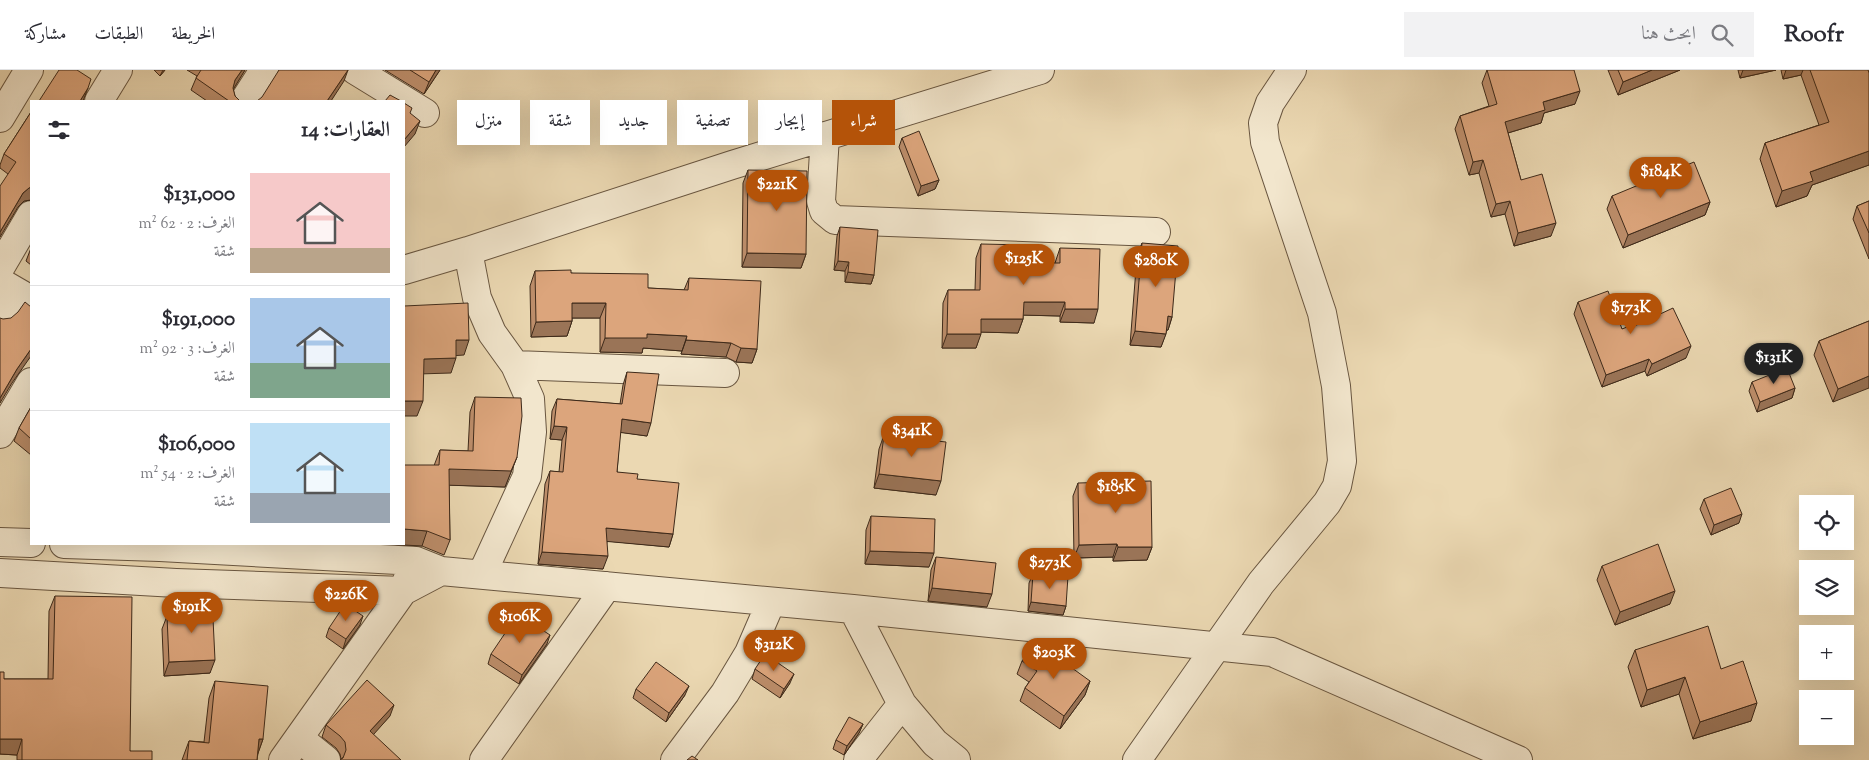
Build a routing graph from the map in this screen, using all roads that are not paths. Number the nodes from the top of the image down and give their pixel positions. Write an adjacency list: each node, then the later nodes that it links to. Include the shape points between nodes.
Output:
1 (29, 70): 12 (street)
2 (118, 70): 7 (street)
3 (264, 70): 8 (street)
4 (1040, 70): 13 (street)
5 (1292, 70): 38 (street, via 1270,103 1263,123 1264,142 1322,313 1336,386 1342,461 1337,486 1327,504 1261,583)
6 (373, 82): 9 (street)
7 (100, 100)
8 (245, 100)
9 (403, 100)
10 (405, 101): 11 (street)
11 (425, 113)
12 (0, 118)
13 (825, 136): 15 (street, via 821,201 824,211 834,220); 16 (street)
14 (30, 217): 17 (street)
15 (1156, 232)
16 (468, 251): 18 (street); 21 (street, via 477,298 492,333)
17 (0, 268)
18 (405, 270)
19 (16, 291): 20 (street)
20 (0, 317)
21 (514, 365): 22 (street); 33 (street, via 530,399 532,432 527,476)
22 (725, 373)
23 (30, 384): 24 (street)
24 (0, 434)
25 (0, 542): 26 (street)
26 (30, 543)
27 (70, 545): 29 (street)
28 (367, 551): 29 (street); 30 (street)
29 (153, 558): 32 (street); 35 (street)
30 (416, 561): 31 (street); 35 (street)
31 (442, 571): 33 (street); 35 (street)
32 (0, 573)
33 (482, 574): 34 (street)
34 (607, 586): 36 (street); 43 (street)
35 (403, 590): 40 (street)
36 (771, 602): 37 (street); 44 (street, via 749,653 725,693)
37 (852, 609): 38 (street); 39 (street)
38 (1217, 646): 47 (street); 48 (street, via 1272,652)
39 (902, 704): 45 (street); 46 (street, via 935,743)
40 (300, 738): 41 (street); 42 (street)
41 (283, 760)
42 (326, 760)
43 (484, 760)
44 (676, 760)
45 (858, 760)
46 (956, 760)
47 (1137, 760)
48 (1518, 760)

